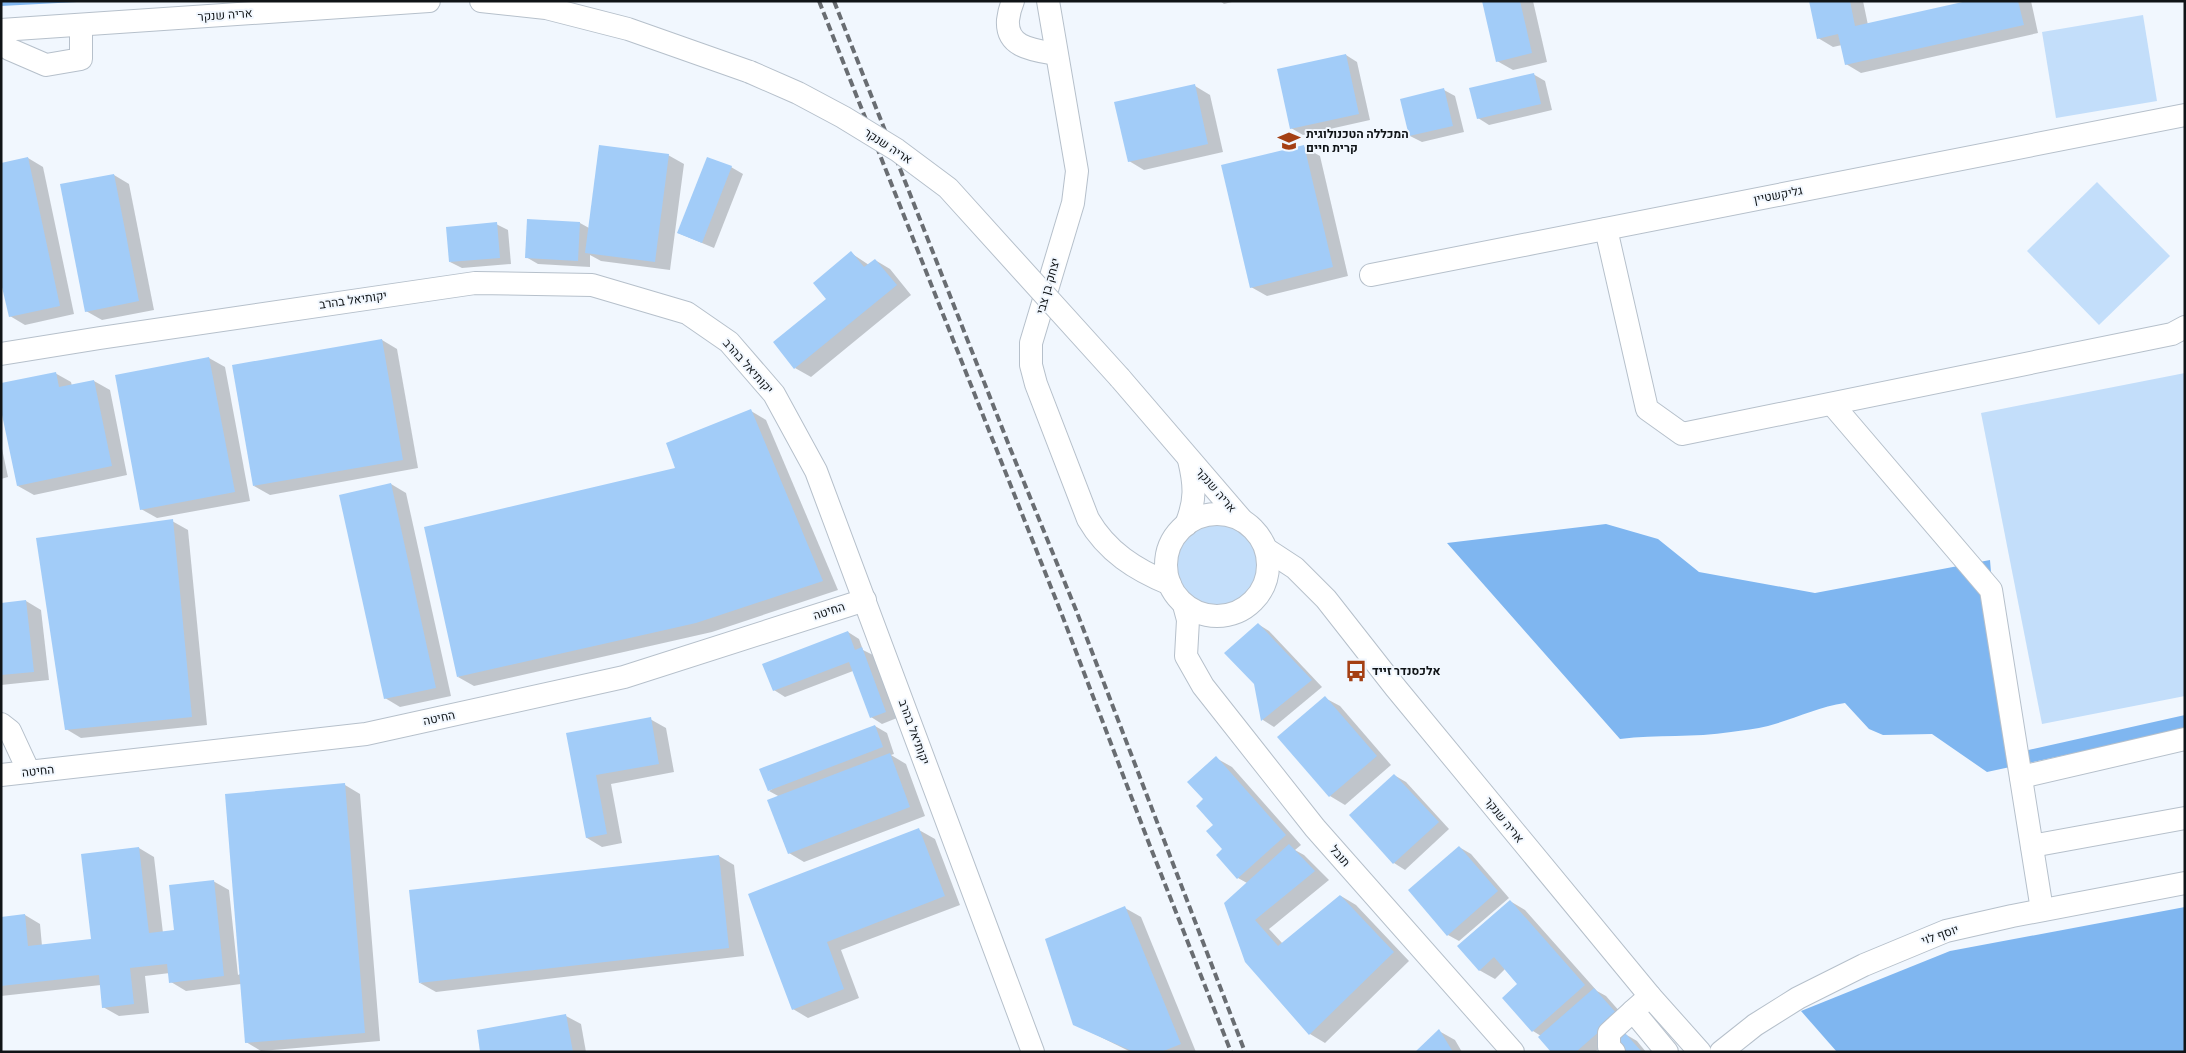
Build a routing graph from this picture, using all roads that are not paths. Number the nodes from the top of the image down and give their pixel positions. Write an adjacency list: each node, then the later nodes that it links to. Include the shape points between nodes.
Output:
1 (429, 1): 5 (street, אריה שנקר)
2 (481, 1): 14 (street, אריה שנקר, bridge, via 546,8 628,29 750,72 798,93 897,150 948,188 1120,378)
3 (1013, 1): 7 (street, via 1008,28 1015,42 1028,49)
4 (1048, 1): 7 (street, יצחק בן צבי)
5 (81, 26): 6 (street, אריה שנקר); 6 (street, via 81,58 46,65)
6 (4, 43)
7 (1056, 54): 19 (street, יצחק בן צבי, via 1076,185 1032,344 1031,365 1088,520)
8 (2185, 115): 9 (street, גליקשטיין)
9 (1606, 229): 10 (street, גליקשטיין); 13 (street, via 1647,408 1682,434)
10 (1371, 275)
11 (2185, 327): 13 (street, via 2172,334)
12 (1, 354): 23 (street, יקותיאל בהרב, via 475,283 592,285 687,313 729,342 774,394 816,471)
13 (1832, 404): 31 (street, via 1991,590)
14 (1189, 460): 15 (street, אריה שנקר); 16 (street, אריה שנקר, via 1194,485 1193,508)
15 (1242, 520): 16 (street, via 1213,514 1198,517); 18 (street, via 1261,537)
16 (1186, 525): 17 (street)
17 (1170, 544): 19 (street, via 1160,554 1148,558); 20 (street, via 1166,558)
18 (1266, 549): 21 (street, via 1269,567); 22 (street, אריה שנקר)
19 (1116, 554): 20 (street, יצחק בן צבי, via 1144,573)
20 (1170, 584): 24 (street)
21 (1265, 584): 22 (street, via 1284,578); 25 (street, via 1248,606)
22 (1313, 584): 36 (street, אריה שנקר)
23 (865, 600): 29 (street, החיטה, via 624,677 366,734); 38 (street, יקותיאל בהרב)
24 (1184, 605): 25 (street, via 1202,614); 26 (street, תובל, via 1188,620)
25 (1221, 616): 26 (street, via 1206,623)
26 (1186, 648): 39 (street, תובל, via 1189,663 1200,681 1315,828)
27 (1, 724): 29 (street, via 10,731)
28 (2185, 739): 31 (street)
29 (29, 772): 30 (street, החיטה)
30 (1, 775)
31 (2020, 777): 33 (street)
32 (2185, 818): 33 (street)
33 (2032, 846): 35 (street)
34 (2185, 884): 35 (street, יוסף לוי)
35 (2042, 910): 43 (street, יוסף לוי, via 1946,931 1864,965 1798,998 1755,1025)
36 (1650, 996): 37 (street); 42 (street, אריה שנקר)
37 (1633, 1012): 40 (street, via 1609,1033 1609,1047); 41 (street)
38 (1033, 1052)
39 (1512, 1052)
40 (1614, 1052)
41 (1667, 1052)
42 (1700, 1052)
43 (1721, 1052)

